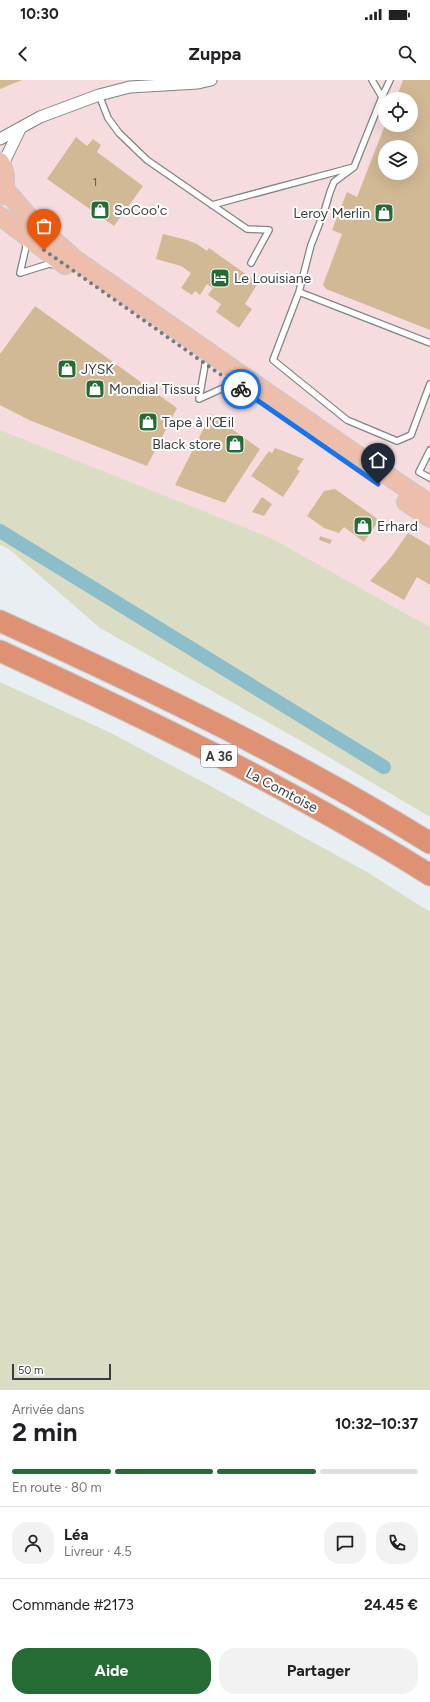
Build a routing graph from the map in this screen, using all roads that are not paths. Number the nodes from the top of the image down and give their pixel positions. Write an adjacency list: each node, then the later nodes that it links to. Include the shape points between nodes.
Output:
1 (211, 80): 6 (street, via 130,87)
2 (372, 80): 4 (lane)
3 (390, 80): 5 (lane)
4 (379, 92)
5 (384, 92)
6 (99, 95): 8 (street, via 40,117); 13 (lane, via 108,118 147,160)
7 (378, 107): 11 (lane)
8 (20, 129): 9 (street); 10 (street)
9 (0, 139)
10 (1, 164): 12 (main road, via 5,173)
11 (354, 167): 13 (lane); 18 (lane, via 334,182 311,245)
12 (1, 190): 25 (main road, via 76,260)
13 (212, 205): 16 (lane, via 247,229 269,230)
14 (0, 216): 15 (main road)
15 (23, 234): 17 (main road); 17 (lane, via 26,246 20,273 49,264)
16 (251, 263)
17 (65, 266): 20 (main road)
18 (299, 292): 19 (lane); 22 (lane, via 273,360 347,420 397,441 411,435)
19 (430, 343)
20 (205, 365): 21 (main road); 21 (lane, via 200,399)
21 (232, 384): 26 (main road)
22 (430, 384)
23 (430, 450): 24 (lane, via 419,472)
24 (430, 478)
25 (430, 504)
26 (430, 518)
27 (0, 621): 29 (highway, La Comtoise / A 36, via 215,723 352,797)
28 (0, 651): 30 (highway, La Comtoise / A 36, via 232,763 323,812)
29 (430, 843)
30 (430, 875)

